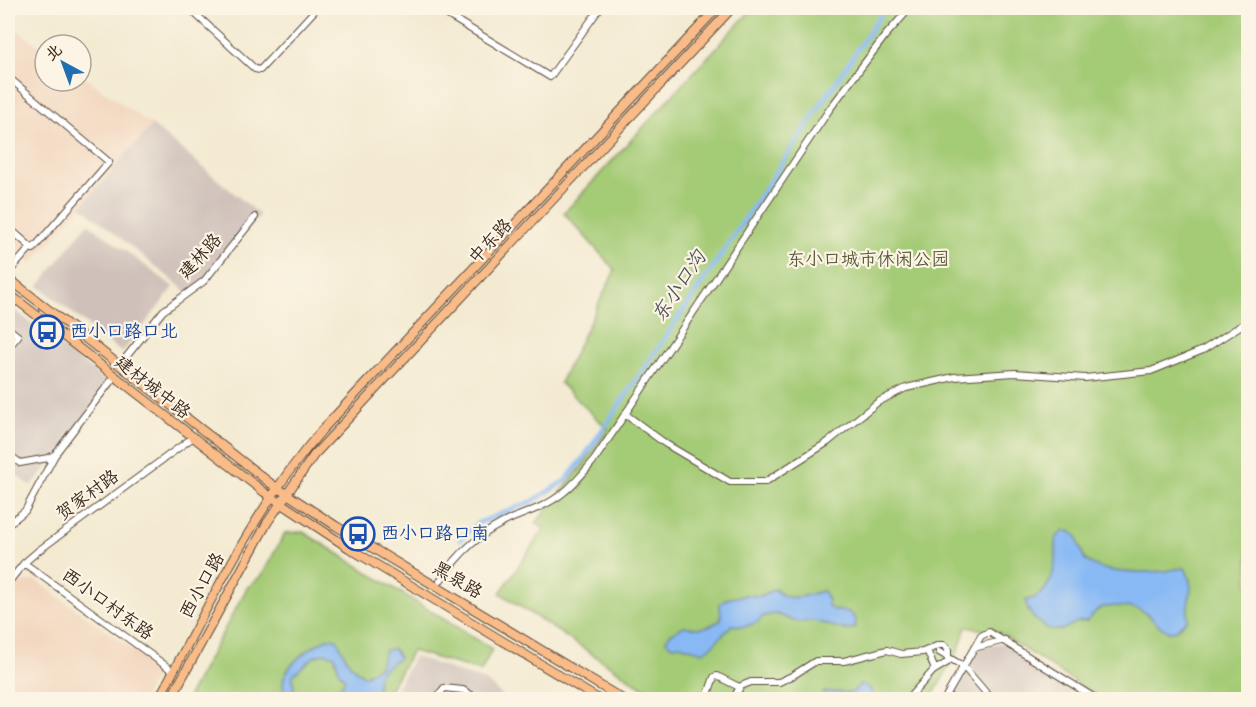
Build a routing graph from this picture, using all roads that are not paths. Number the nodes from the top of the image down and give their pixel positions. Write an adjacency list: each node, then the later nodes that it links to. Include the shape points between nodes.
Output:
1 (189, 8): 2 (street, via 260,70)
2 (317, 8)
3 (436, 8): 4 (street, via 550,77)
4 (600, 8)
5 (717, 8): 27 (main road, 中东路, via 322,430)
6 (732, 8): 28 (main road, 中东路, via 341,424)
7 (910, 8): 23 (street, via 829,110)
8 (8, 77): 11 (street, via 109,162)
9 (255, 216): 21 (street, 建林路, via 204,282 163,311)
10 (8, 228): 11 (street)
11 (31, 247): 12 (street)
12 (8, 273)
13 (11, 281): 14 (main road, via 15,291); 15 (main road, 建材城中路)
14 (8, 293): 16 (main road, 建材城中路)
15 (30, 296): 16 (main road, via 21,296); 21 (main road, 建材城中路)
16 (19, 303): 17 (street); 22 (main road, 建材城中路)
17 (8, 311)
18 (1248, 321): 23 (street, via 1203,350 1151,371 1085,378 1015,373 954,377 906,388 878,402 828,442 765,482 730,482)
19 (8, 328): 20 (street, via 18,336)
20 (8, 348)
21 (119, 366): 27 (main road, 建材城中路)
22 (114, 377): 24 (main road, 建材城中路); 25 (street)
23 (625, 414): 33 (street, via 578,481 537,510 479,536)
24 (192, 438): 29 (main road, 建材城中路); 32 (street, 贺家村路)
25 (56, 453): 26 (street, via 20,463); 31 (street, via 25,511)
26 (8, 454)
27 (276, 487): 28 (main road, 黑泉路); 29 (main road, 西小口路)
28 (286, 494): 30 (main road, 中东路); 33 (main road, 黑泉路, via 416,574)
29 (270, 497): 30 (main road, 建材城中路); 42 (main road, 西小口路)
30 (280, 503): 46 (main road, 西小口路); 49 (main road, 黑泉路)
31 (8, 524)
32 (24, 563): 34 (street, 贺家村路); 42 (street, 西小口村东路)
33 (436, 582): 50 (main road, 黑泉路)
34 (8, 583)
35 (1005, 640): 36 (street); 36 (street, via 985,632); 56 (street)
36 (974, 648): 40 (street)
37 (927, 650): 39 (street, via 944,645); 41 (street); 43 (street, via 901,654 887,650 844,661 816,661 779,682 751,682)
38 (939, 652): 39 (street)
39 (949, 658): 40 (street); 41 (street)
40 (963, 666): 44 (street); 54 (street)
41 (935, 670): 53 (street)
42 (173, 671): 45 (main road, 西小口路)
43 (739, 687): 51 (street, via 714,677); 52 (street)
44 (987, 697): 55 (street)
45 (158, 699)
46 (170, 699)
47 (435, 699): 48 (street, via 444,688 463,690)
48 (480, 699)
49 (600, 699)
50 (624, 699)
51 (706, 699)
52 (732, 699)
53 (907, 699)
54 (944, 699)
55 (996, 699)
56 (1098, 699)

